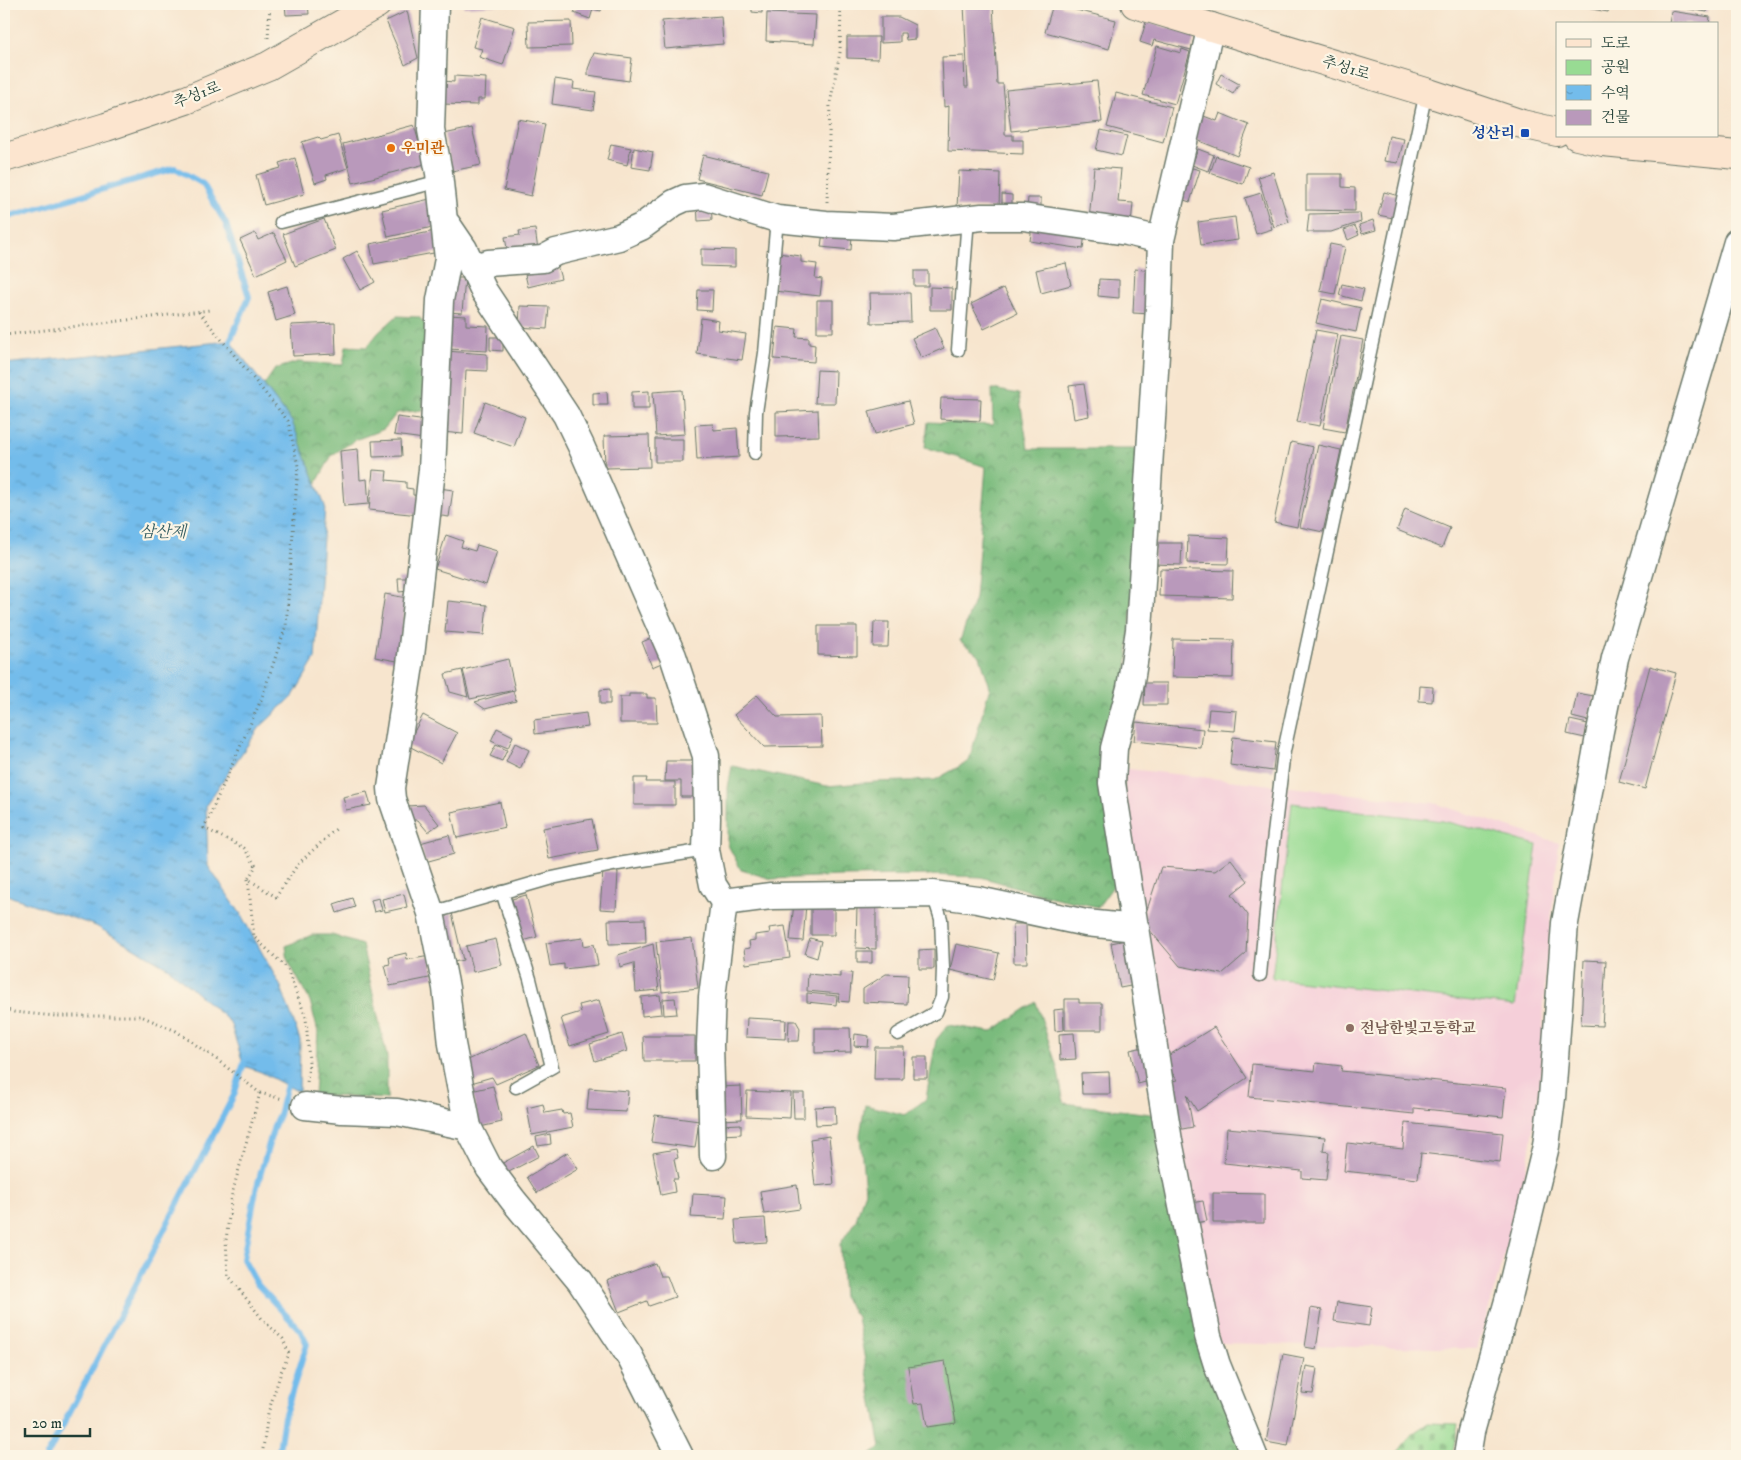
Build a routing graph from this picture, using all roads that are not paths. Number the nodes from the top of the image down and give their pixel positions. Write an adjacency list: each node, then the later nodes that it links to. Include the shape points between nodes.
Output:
1 (377, 4): 9 (street, 추성1로, via 268,66 186,100)
2 (435, 4): 10 (street, via 431,130)
3 (1135, 4): 4 (street, 추성1로)
4 (1211, 26): 5 (street, 추성1로); 15 (street)
5 (1426, 92): 6 (street, 추성1로, via 1522,124); 26 (lane, via 1284,751)
6 (1556, 132)
7 (1586, 138): 8 (street)
8 (1737, 155)
9 (4, 158)
10 (440, 181): 11 (street); 14 (lane)
11 (443, 218): 17 (street); 24 (street, via 448,259 440,300 432,470 410,665 391,788)
12 (968, 218): 13 (street, via 893,227); 15 (street, via 1023,217); 18 (lane)
13 (777, 219): 17 (street, via 703,196 686,198 619,237 543,258); 19 (lane, via 756,412)
14 (281, 222)
15 (1161, 240): 25 (street, via 1139,630 1130,688 1114,748 1112,783)
16 (1737, 242): 34 (street, via 1615,658 1565,923 1546,1146)
17 (472, 267): 20 (street, via 484,292 566,415 673,656 706,756)
18 (958, 350)
19 (755, 453)
20 (706, 850): 21 (lane, via 618,864); 23 (street, via 713,885)
21 (502, 892): 24 (lane); 28 (lane, via 530,979 552,1067)
22 (933, 894): 23 (street, via 770,896); 25 (street, via 1086,923); 27 (lane, via 942,919 942,997 936,1012)
23 (724, 902): 31 (street, via 710,1035)
24 (431, 913): 30 (street)
25 (1136, 928): 33 (street, via 1169,1141 1208,1336)
26 (1260, 975)
27 (898, 1034)
28 (516, 1087)
29 (305, 1106): 30 (street, via 398,1112)
30 (468, 1127): 32 (street, via 489,1168 580,1281 629,1355)
31 (713, 1156)
32 (680, 1456)
33 (1254, 1456)
34 (1467, 1456)

